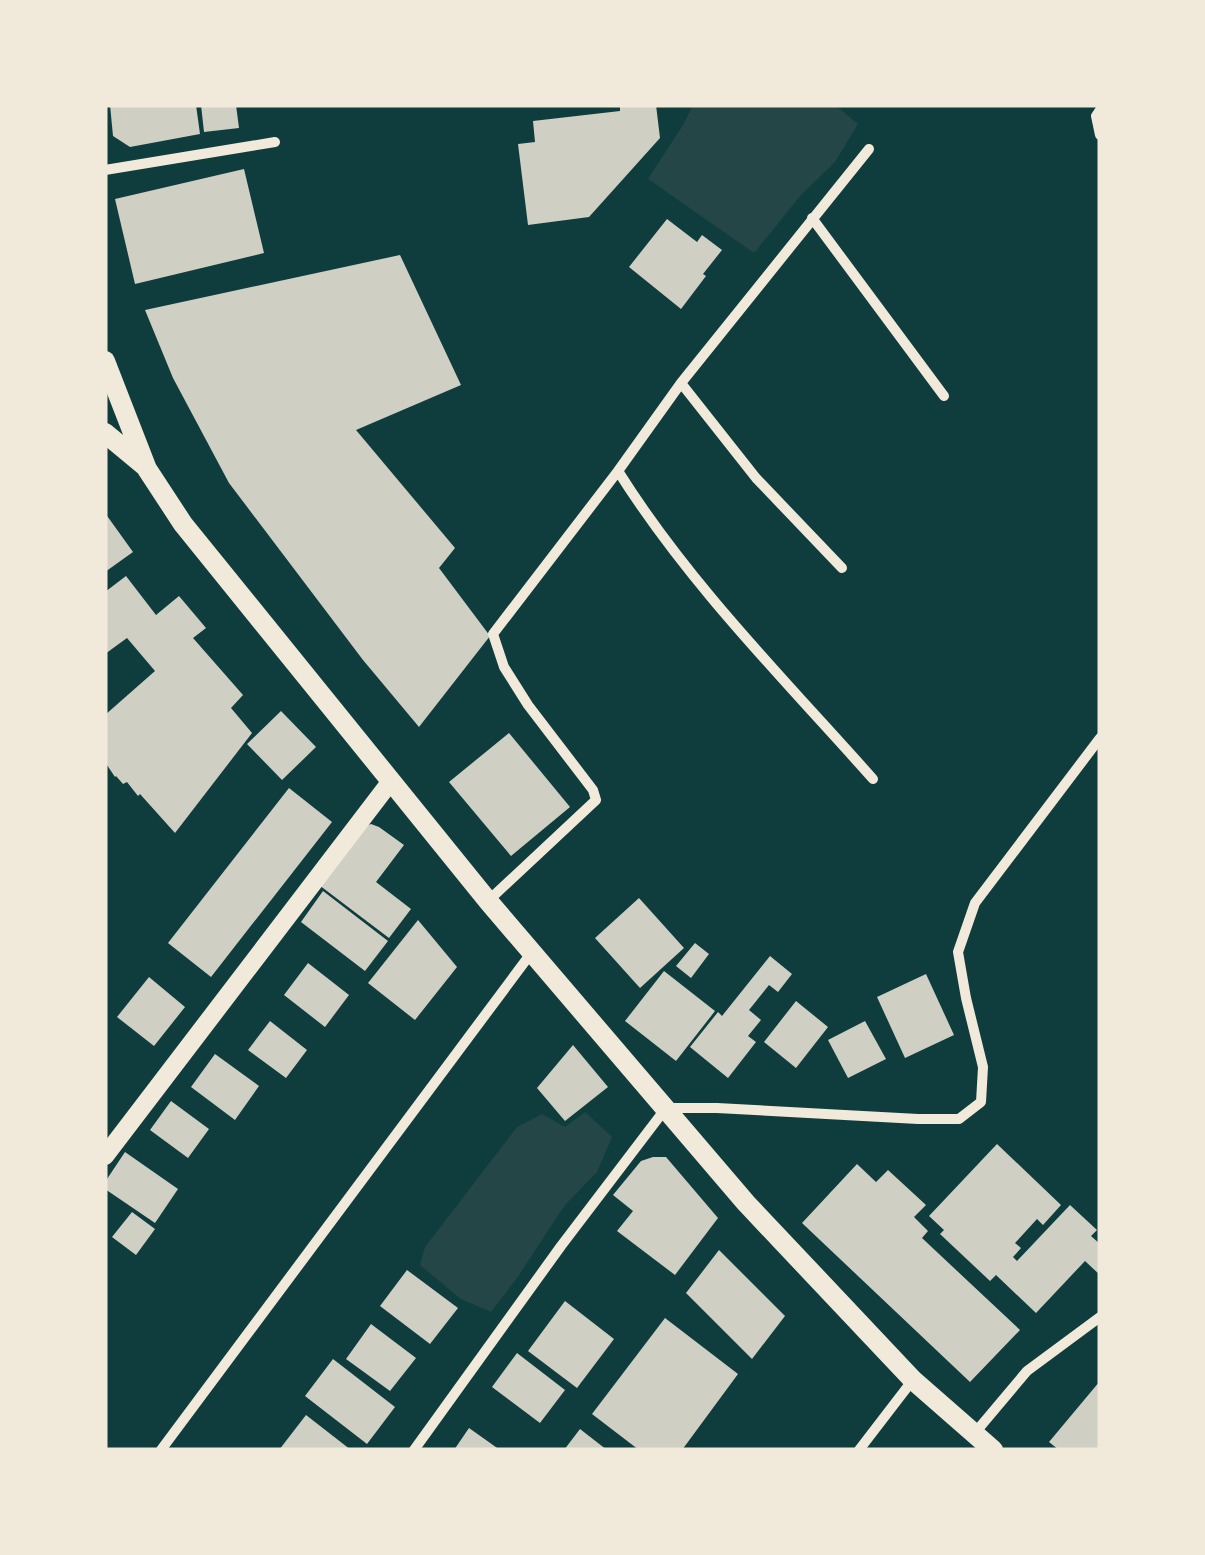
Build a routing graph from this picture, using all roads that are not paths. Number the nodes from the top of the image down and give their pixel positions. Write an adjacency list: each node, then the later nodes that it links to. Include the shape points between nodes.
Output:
1 (1100, 110): 2 (street)
2 (1100, 135)
3 (276, 142): 5 (street)
4 (868, 149): 6 (street)
5 (105, 170)
6 (812, 218): 8 (street); 9 (street)
7 (105, 360): 11 (main road)
8 (682, 383): 12 (street); 13 (street, via 756,478)
9 (944, 396)
10 (105, 433): 11 (main road)
11 (148, 468): 16 (main road, via 183,524)
12 (618, 471): 15 (street, via 691,572); 17 (street, via 493,634 504,667 596,800)
13 (842, 568)
14 (1100, 738): 19 (street, via 975,903 958,952 984,1067 981,1102 959,1119)
15 (873, 779)
16 (391, 781): 17 (main road); 20 (street)
17 (488, 901): 18 (main road)
18 (532, 952): 19 (main road); 24 (street)
19 (666, 1108): 22 (main road); 25 (street)
20 (105, 1156)
21 (1100, 1317): 23 (street, via 1027,1372)
22 (913, 1380): 23 (main road); 26 (street)
23 (974, 1434): 27 (main road)
24 (160, 1450)
25 (414, 1450)
26 (859, 1450)
27 (993, 1450)

